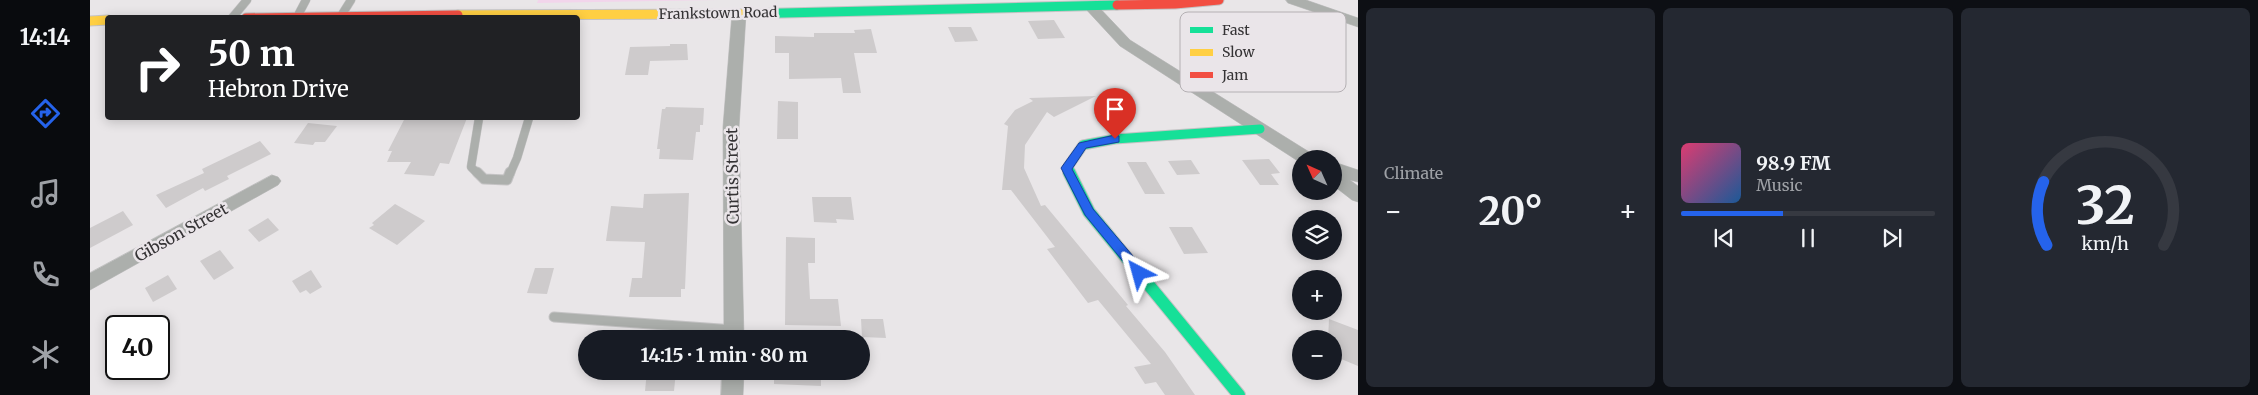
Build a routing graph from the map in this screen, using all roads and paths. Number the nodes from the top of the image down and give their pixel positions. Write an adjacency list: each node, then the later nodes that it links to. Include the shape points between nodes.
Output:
1 (247, 0): 9 (lane)
2 (306, 0): 10 (lane)
3 (351, 0): 11 (lane)
4 (1219, 0): 6 (main road, Frankstown Road)
5 (1294, 0): 7 (street)
6 (1090, 6): 8 (main road, Frankstown Road); 17 (street, via 1125,43)
7 (1327, 12)
8 (739, 14): 12 (main road, Frankstown Road); 31 (street, Curtis Street, via 732,126)
9 (234, 15)
10 (298, 15)
11 (341, 15)
12 (580, 16)
13 (1346, 19): 16 (street)
14 (105, 20): 15 (main road)
15 (90, 21)
16 (1358, 23)
17 (1180, 78)
18 (1202, 92): 21 (street)
19 (479, 120): 20 (lane, via 471,167 484,180 507,180)
20 (528, 120)
21 (1260, 129): 22 (street); 34 (main road, via 1115,139 1083,145 1067,168 1089,212)
22 (1294, 150)
23 (1342, 171): 24 (street)
24 (1358, 176)
25 (272, 181): 28 (street, Gibson Street)
26 (1342, 183): 27 (street)
27 (1358, 194)
28 (90, 282)
29 (554, 317): 30 (lane)
30 (692, 330)
31 (734, 330)
32 (732, 380): 33 (street)
33 (732, 395)
34 (1239, 395)

